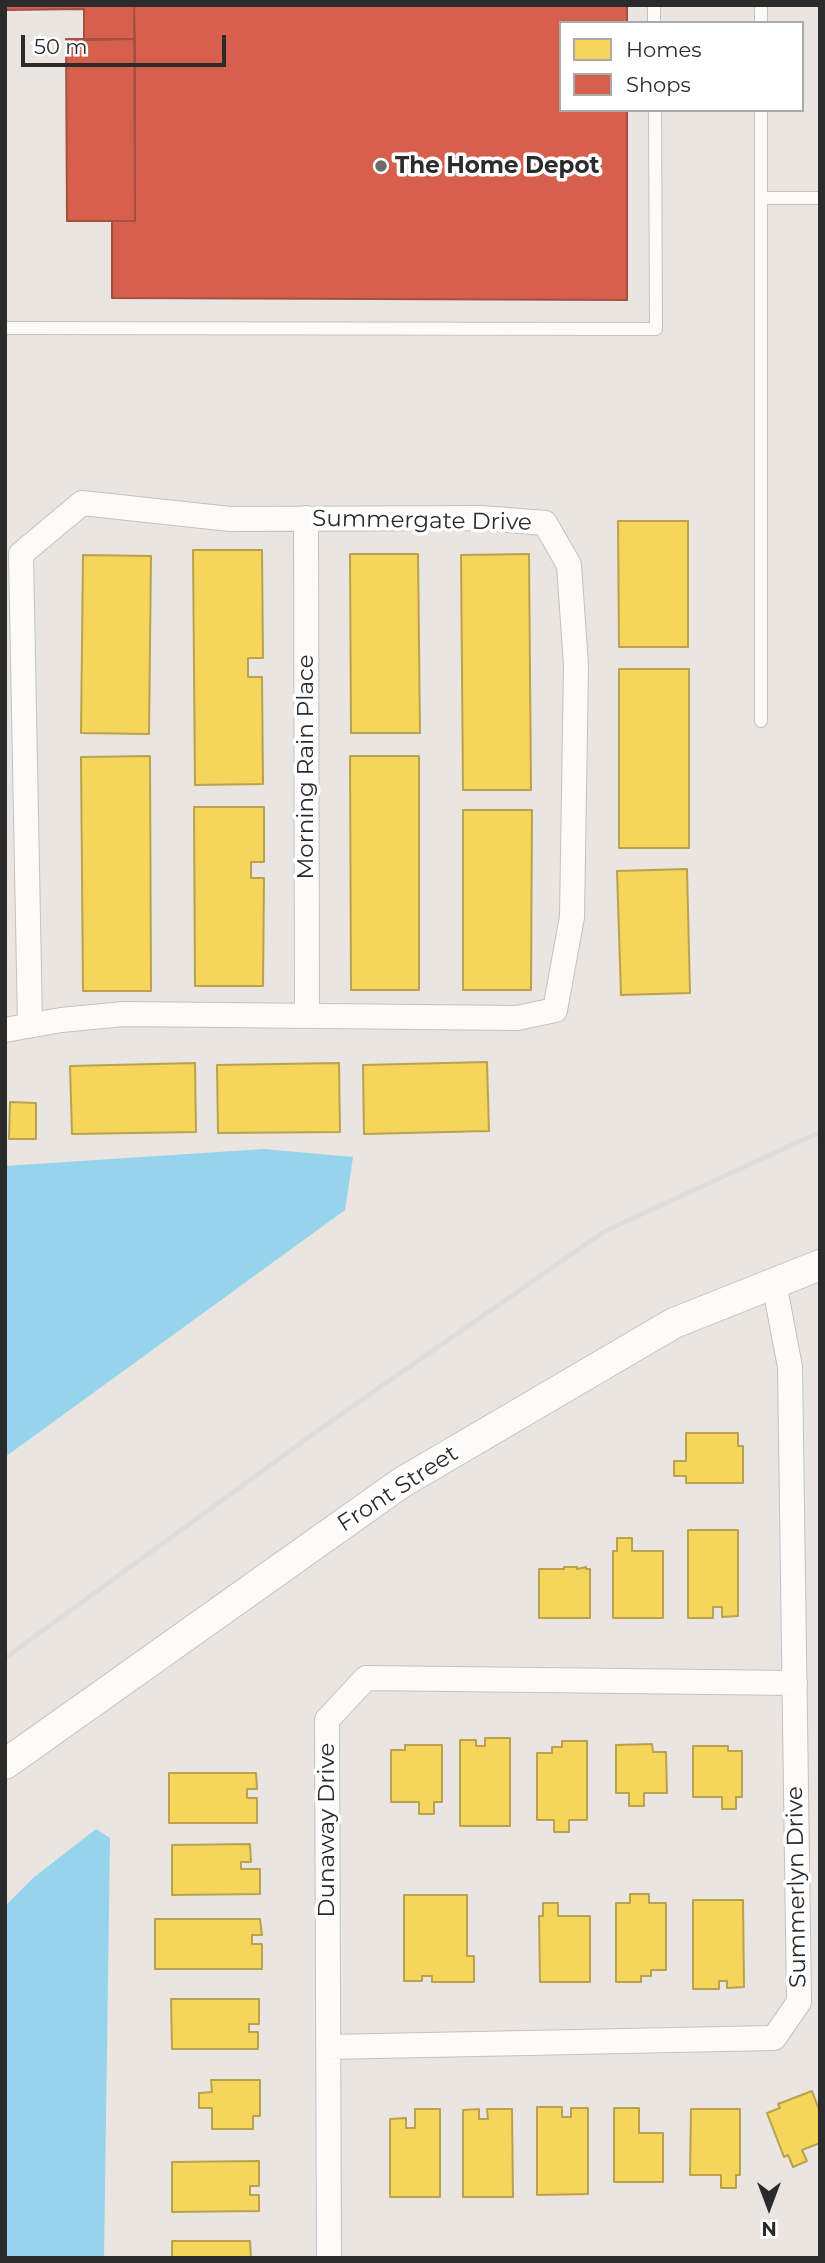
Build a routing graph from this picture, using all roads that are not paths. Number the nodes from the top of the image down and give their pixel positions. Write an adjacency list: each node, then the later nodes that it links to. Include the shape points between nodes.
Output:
1 (655, 112): 5 (lane, via 656,329)
2 (761, 112): 3 (lane)
3 (761, 198): 4 (lane); 7 (lane)
4 (820, 198)
5 (5, 328)
6 (306, 518): 8 (street, Morning Rain Place); 8 (street, Summergate Drive, via 482,518 545,523 569,565 576,665 572,917 555,1010 517,1018); 9 (street, Summergate Drive, via 230,519 82,503 21,554)
7 (761, 721)
8 (307, 1016): 9 (street, Summergate Drive, via 124,1014)
9 (30, 1025): 10 (street, Summergate Drive)
10 (5, 1030)
11 (820, 1265): 12 (street, Front Street)
12 (774, 1283): 13 (street, Summerlyn Drive, via 790,1367); 14 (street, Front Street, via 674,1323 401,1483)
13 (794, 1683): 15 (street, Summerlyn Drive, via 799,2002 774,2038); 15 (street, Dunaway Drive, via 366,1678 327,1720)
14 (5, 1764)
15 (328, 2047): 16 (street, Dunaway Drive)
16 (329, 2258)

